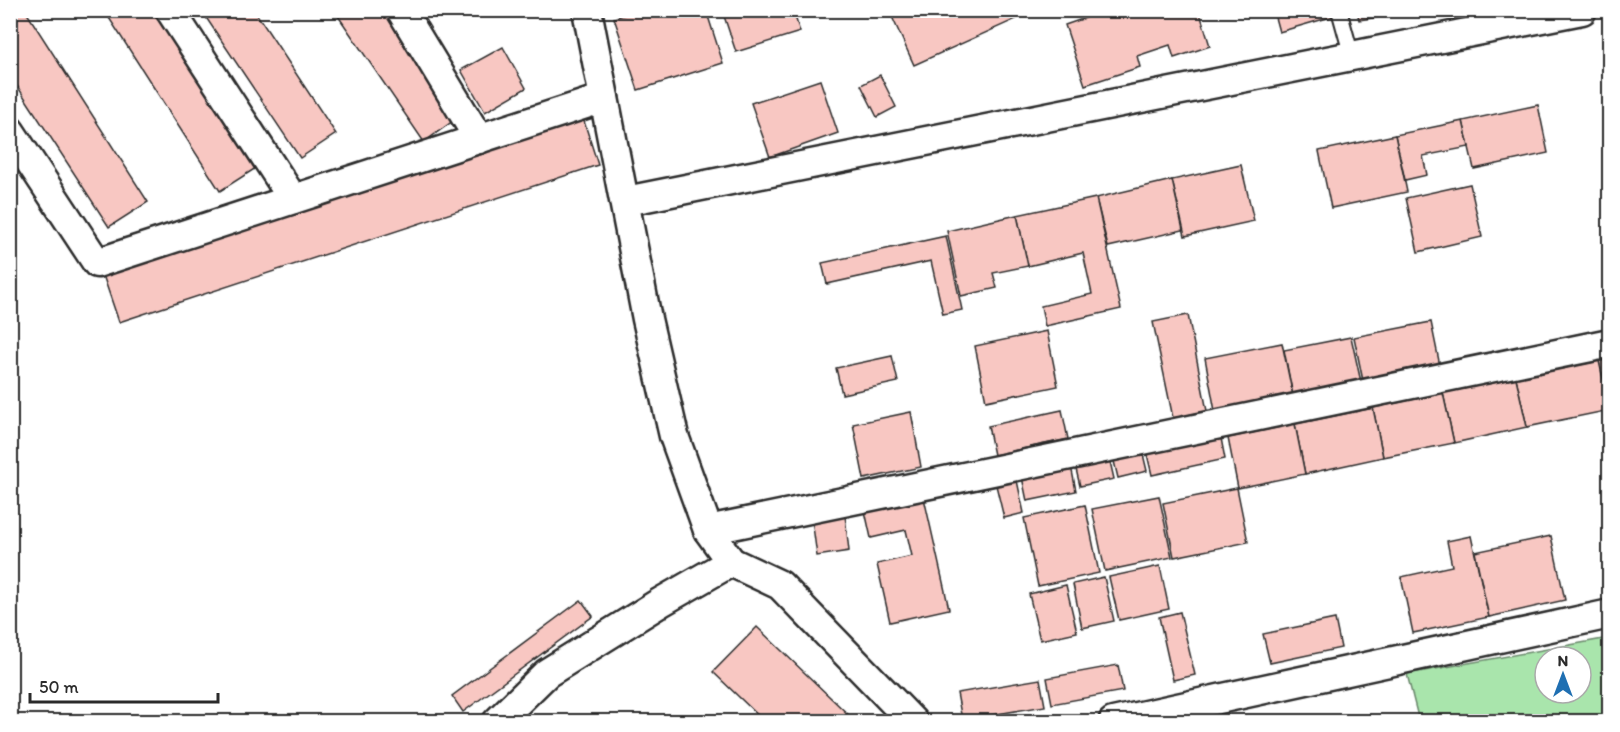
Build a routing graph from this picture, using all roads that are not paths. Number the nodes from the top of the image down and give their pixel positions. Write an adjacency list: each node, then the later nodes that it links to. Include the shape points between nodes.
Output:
1 (170, 10): 10 (street)
2 (400, 10): 9 (street)
3 (587, 10): 7 (street)
4 (1339, 10): 6 (lane)
5 (1582, 10): 6 (street, via 1481,26)
6 (1352, 57): 11 (street)
7 (604, 98): 9 (street); 11 (street)
8 (10, 131): 10 (street, via 97,263)
9 (479, 139): 10 (street)
10 (293, 199)
11 (626, 201): 13 (street, via 647,319 674,436)
12 (1610, 343): 13 (street)
13 (708, 530): 14 (street)
14 (731, 562): 16 (street, via 547,673); 17 (street, via 780,585)
15 (1610, 614): 18 (street)
16 (497, 722)
17 (913, 722)
18 (1113, 722)

